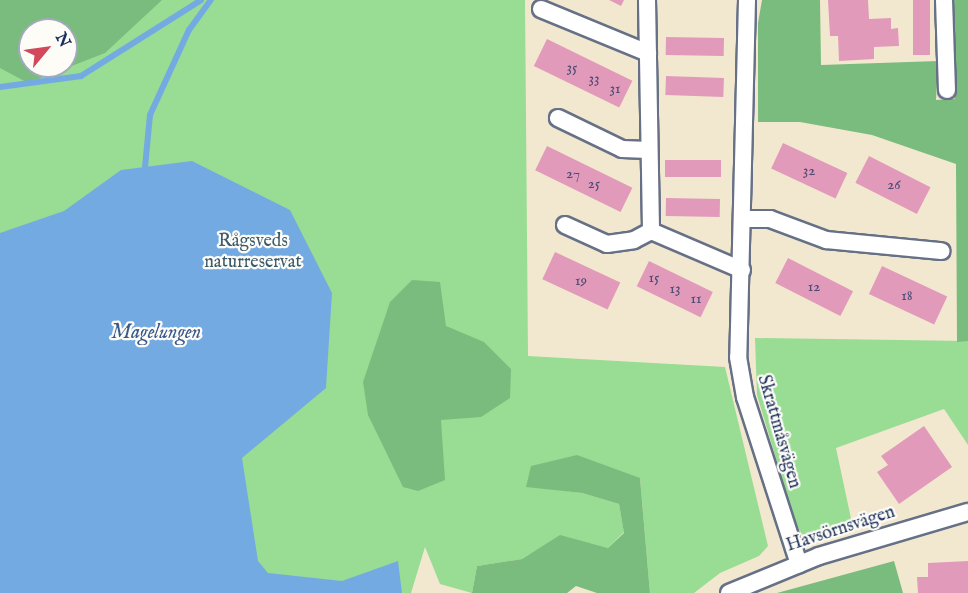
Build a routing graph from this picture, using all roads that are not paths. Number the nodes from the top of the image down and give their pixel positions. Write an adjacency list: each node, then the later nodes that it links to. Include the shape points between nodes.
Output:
1 (647, 0): 5 (street)
2 (747, 0): 9 (street, Skrattmåsvägen)
3 (944, 0): 6 (street)
4 (541, 9): 5 (street)
5 (648, 54): 8 (street)
6 (947, 90)
7 (558, 118): 8 (street, via 622,149)
8 (649, 150): 11 (street)
9 (742, 219): 12 (street, via 770,219 826,240); 13 (street, Skrattmåsvägen)
10 (565, 225): 11 (street, via 607,244 634,240)
11 (651, 231): 13 (street)
12 (941, 251)
13 (741, 270): 15 (street, Skrattmåsvägen, via 738,357 745,397)
14 (968, 512): 15 (street, Havsörnsvägen)
15 (799, 564): 16 (street, Havsörnsvägen)
16 (729, 593)

